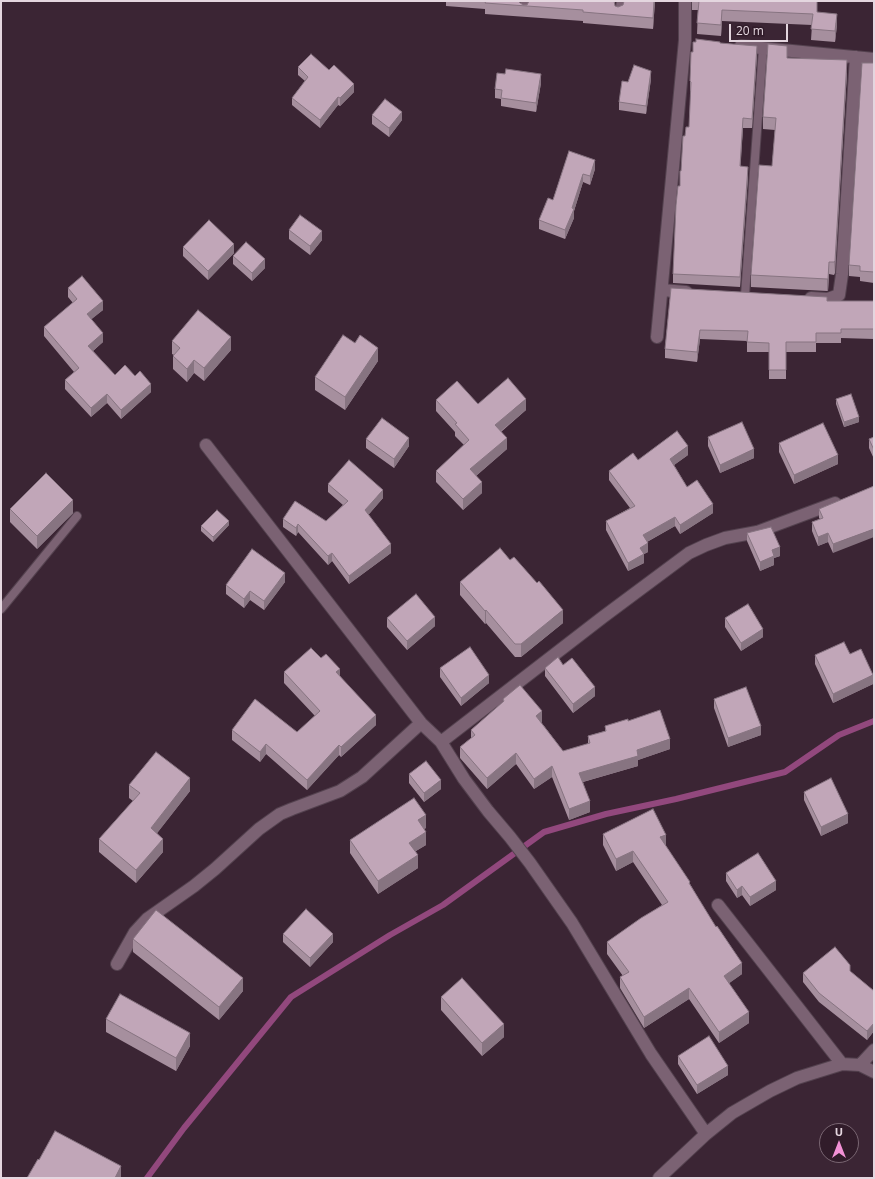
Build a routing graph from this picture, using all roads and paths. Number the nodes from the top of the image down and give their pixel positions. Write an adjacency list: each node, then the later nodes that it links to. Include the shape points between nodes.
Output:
1 (525, 1): 4 (lane)
2 (621, 1): 5 (lane)
3 (685, 1): 6 (street)
4 (524, 11)
5 (619, 13)
6 (685, 40): 7 (street); 12 (street)
7 (700, 42)
8 (731, 45): 9 (street)
9 (763, 48): 10 (street); 15 (lane)
10 (856, 58): 11 (street); 16 (street, via 839,295 828,299)
11 (874, 59)
12 (662, 290): 13 (street); 17 (street)
13 (700, 292)
14 (730, 294): 15 (street)
15 (749, 295)
16 (798, 297)
17 (657, 337)
18 (206, 446): 22 (street)
19 (848, 498): 23 (street, via 757,532 706,544 689,553)
20 (77, 516): 21 (lane)
21 (1, 609)
22 (421, 723): 23 (street); 25 (street, via 362,777 340,791 280,814 259,829 199,882 147,919 135,932)
23 (441, 742): 30 (street, via 464,779 530,863 572,923 651,1054)
24 (718, 905): 27 (street)
25 (117, 964)
26 (874, 1050): 28 (street)
27 (842, 1064): 28 (street); 30 (street, via 797,1078 770,1091 732,1113)
28 (860, 1065): 29 (street)
29 (874, 1072)
30 (706, 1134): 31 (street)
31 (659, 1178)

